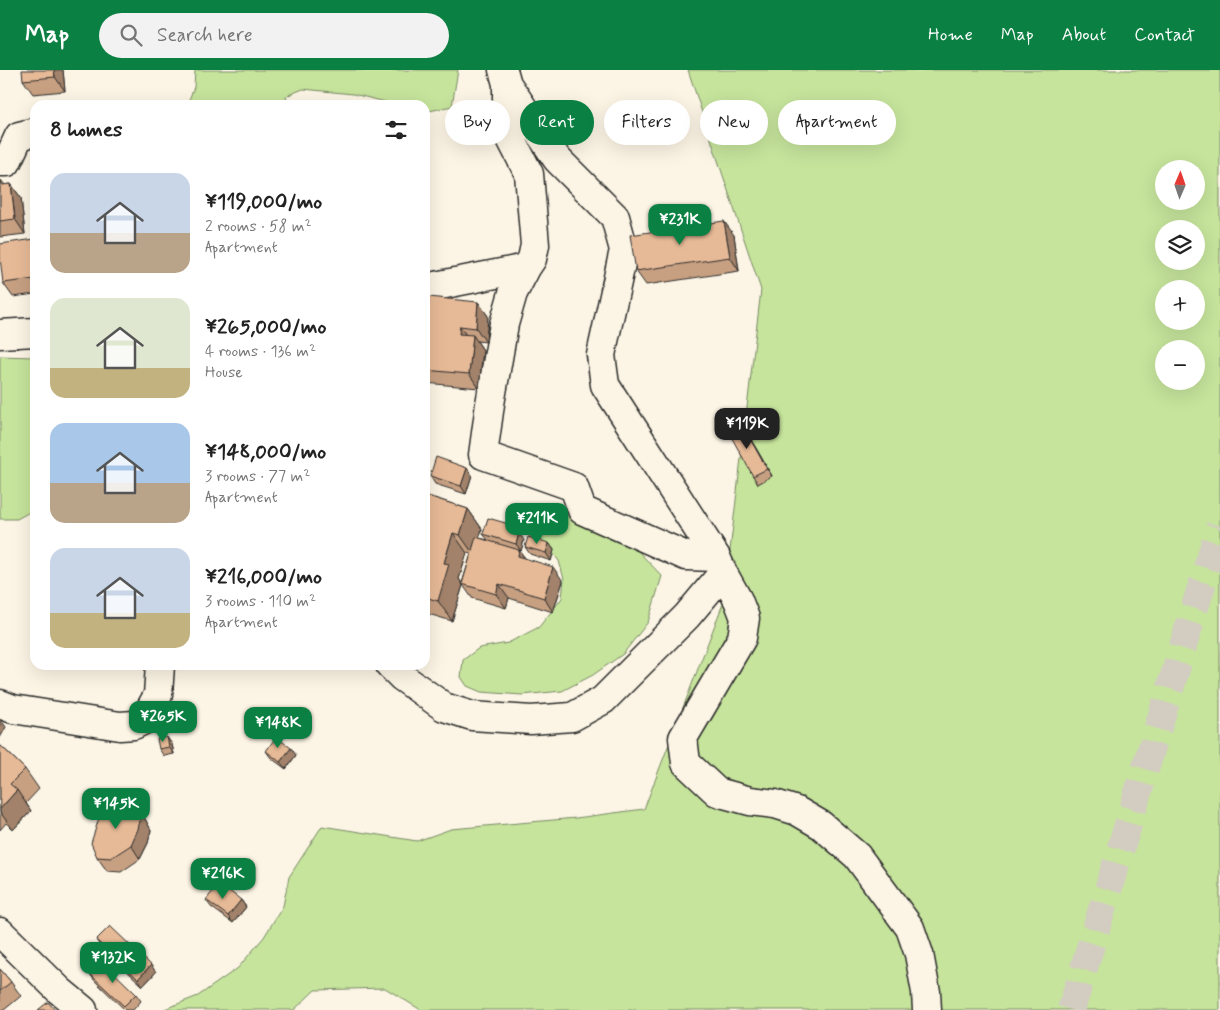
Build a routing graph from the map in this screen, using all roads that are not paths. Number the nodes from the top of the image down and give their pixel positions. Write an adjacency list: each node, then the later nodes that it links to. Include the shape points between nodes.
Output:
1 (505, 77): 4 (street, via 507,131 529,174 535,245); 8 (street, via 557,160 615,217 624,250 601,355 605,385)
2 (30, 133): 3 (street, via 19,136 7,162)
3 (0, 162)
4 (526, 268): 5 (street); 8 (street, via 504,324 483,455 574,487 582,510 686,556)
5 (430, 287)
6 (30, 332): 7 (street)
7 (0, 334)
8 (719, 565): 10 (street, via 687,616 603,700 572,717 531,720 472,716 444,707); 14 (street, via 746,618 742,638 683,738 686,763 718,792 797,811 821,825 857,856 910,928 919,954)
9 (160, 670): 11 (street, via 158,695 144,720 134,725 110,725)
10 (395, 670)
11 (0, 704)
12 (0, 932): 13 (street)
13 (84, 1010)
14 (927, 1010)

